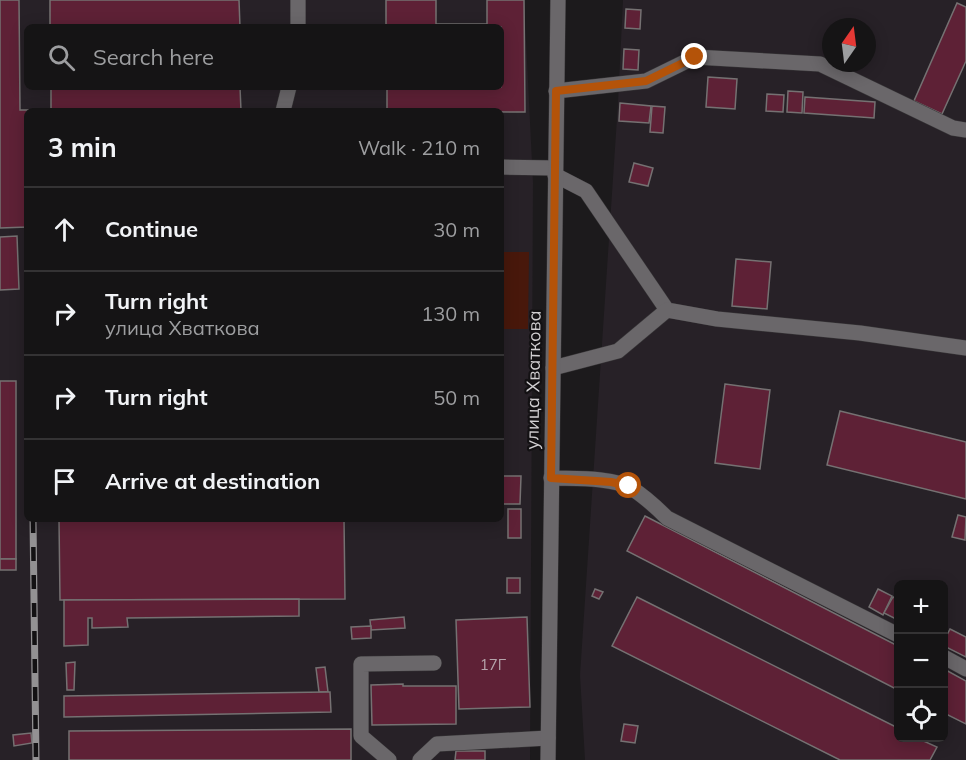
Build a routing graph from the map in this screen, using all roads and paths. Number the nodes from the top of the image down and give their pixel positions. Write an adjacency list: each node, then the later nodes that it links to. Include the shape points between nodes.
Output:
1 (298, 0): 3 (street)
2 (558, 0): 5 (street, улица Хваткова)
3 (298, 24)
4 (288, 90): 6 (street)
5 (556, 91): 7 (street, via 646,81 695,57 820,64 953,128); 9 (street, улица Хваткова)
6 (284, 108)
7 (966, 130)
8 (504, 167): 9 (street)
9 (555, 172): 10 (street, via 586,191); 12 (street, улица Хваткова)
10 (667, 310): 11 (street); 12 (street, via 618,351)
11 (966, 348)
12 (553, 368): 13 (street, улица Хваткова)
13 (551, 478): 14 (street, via 629,486 667,518); 18 (street, улица Хваткова)
14 (896, 634)
15 (948, 659): 17 (street)
16 (434, 663): 19 (street, via 361,664 361,736)
17 (966, 669)
18 (548, 738): 20 (street, via 438,744); 21 (street, улица Хваткова)
19 (389, 760)
20 (420, 760)
21 (548, 760)

